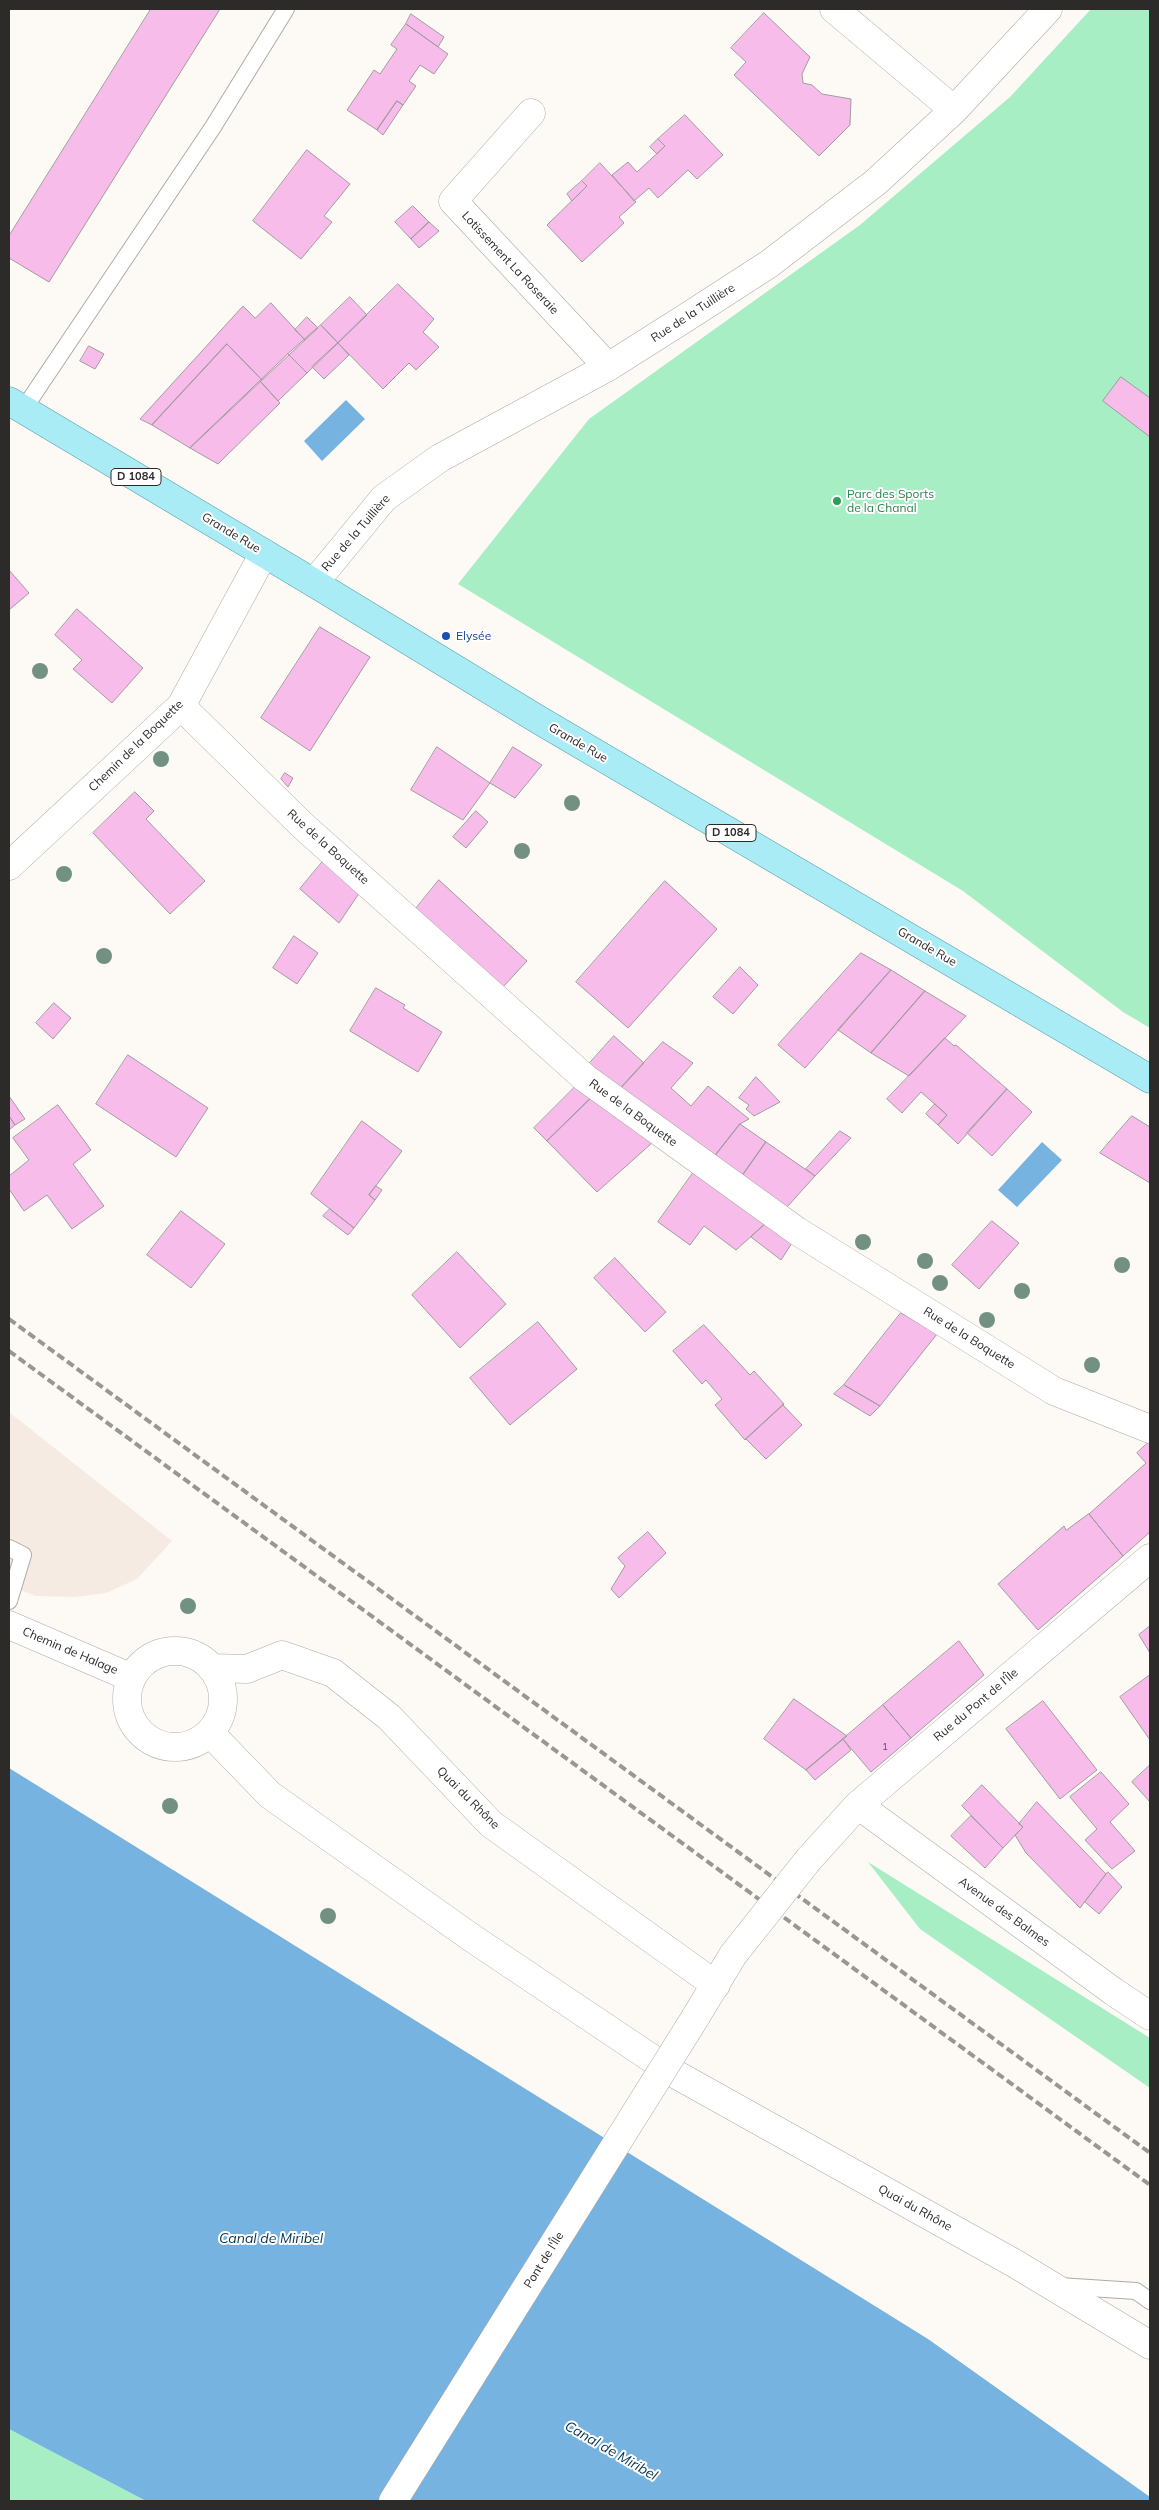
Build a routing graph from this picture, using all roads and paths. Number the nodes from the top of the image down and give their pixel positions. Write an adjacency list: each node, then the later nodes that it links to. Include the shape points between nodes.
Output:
1 (286, 9): 7 (lane, via 213,128)
2 (834, 9): 4 (street)
3 (1048, 9): 4 (street, Rue de la Tuillière)
4 (954, 110): 6 (street, Rue de la Tuillière, via 876,182 769,264)
5 (531, 113): 6 (street, Lotissement La Roseraie, via 453,201)
6 (608, 367): 9 (street, Rue de la Tuillière, via 440,458 384,498)
7 (16, 405): 8 (main road, Grande Rue / D 1084)
8 (264, 552): 9 (main road, Grande Rue / D 1084); 10 (street, Chemin de la Boquette)
9 (314, 583): 12 (main road, Grande Rue / D 1084, via 539,720)
10 (181, 706): 11 (street, Chemin de la Boquette); 13 (street, Rue de la Boquette, via 302,825 584,1078 797,1231 1054,1391)
11 (9, 866)
12 (1150, 1079)
13 (1150, 1429)
14 (9, 1548): 16 (lane, via 23,1555)
15 (1150, 1558): 21 (street, Rue du Pont de l'Île)
16 (9, 1601)
17 (9, 1625): 19 (street, Chemin de Halage)
18 (212, 1668): 19 (street, via 187,1652 171,1651 157,1654 144,1662); 20 (street, via 224,1697 222,1712); 23 (street, Quai du Rhône, via 247,1669 282,1655 333,1673 389,1717 491,1824)
19 (132, 1678): 20 (street, via 127,1702 130,1717 137,1730 149,1740 178,1748 193,1745)
20 (211, 1734): 25 (street, via 270,1795 464,1933)
21 (858, 1805): 22 (street, Rue du Pont de l'Île, bridge, via 808,1859); 24 (street, Avenue des Balmes)
22 (733, 1955): 23 (street, Pont de l'Île)
23 (716, 1985): 30 (street, Pont de l'Île, bridge)
24 (1150, 2016)
25 (651, 2058)
26 (677, 2075): 27 (street, Quai du Rhône)
27 (1052, 2286): 28 (lane, via 1136,2291); 29 (street, Quai du Rhône)
28 (1150, 2300)
29 (1150, 2345)
30 (393, 2501)

